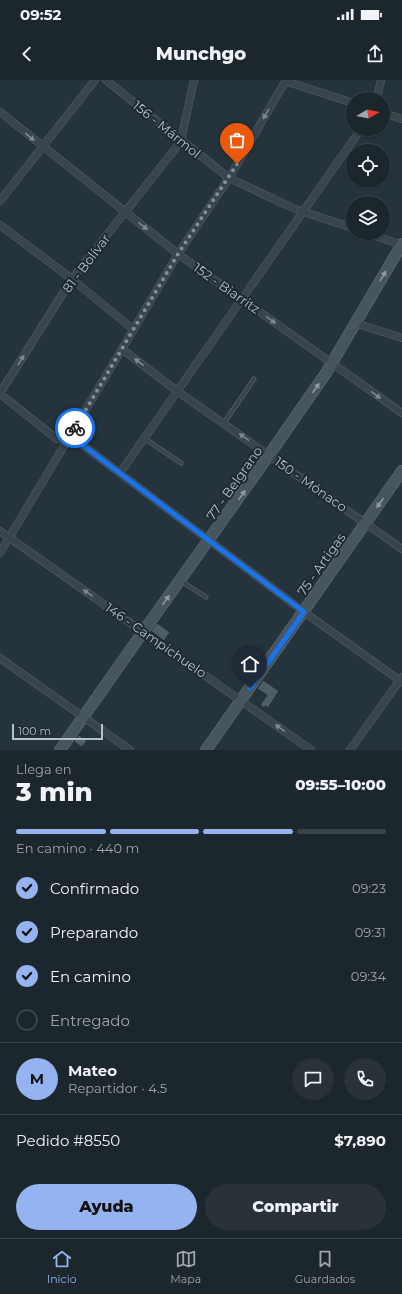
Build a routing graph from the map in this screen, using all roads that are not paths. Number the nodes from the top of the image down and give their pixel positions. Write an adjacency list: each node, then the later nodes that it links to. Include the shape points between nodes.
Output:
1 (95, 80): 13 (street)
2 (106, 80): 12 (street, 156 - Mármol)
3 (194, 80): 12 (street)
4 (286, 80): 7 (street); 14 (street, one-way to 14)
5 (380, 80): 6 (street)
6 (378, 92)
7 (346, 101)
8 (0, 112): 13 (street, 152 - Biarritz, one-way to 13)
9 (390, 115): 10 (street)
10 (402, 119)
11 (356, 136): 17 (street)
12 (181, 140): 14 (street, 156 - Mármol); 16 (street, 81 - Bolívar)
13 (42, 147): 15 (street); 16 (street, 152 - Biarritz)
14 (229, 178): 17 (street, 156 - Mármol); 22 (street)
15 (0, 201)
16 (125, 212): 22 (street, 152 - Biarritz, one-way to 22); 23 (street, 81 - Bolívar)
17 (303, 212): 19 (street, 156 - Mármol); 24 (street)
18 (0, 225): 23 (street)
19 (346, 226)
20 (389, 240): 21 (street)
21 (402, 244): 25 (street, 77 - Belgrano, one-way to 21)
22 (178, 254): 24 (street, 152 - Biarritz); 26 (street)
23 (72, 279): 26 (street); 32 (street, 81 - Bolívar, one-way to 23)
24 (241, 299): 29 (street, 152 - Biarritz, one-way to 29); 31 (street)
25 (355, 324): 27 (street); 29 (street, 77 - Belgrano)
26 (134, 330): 28 (street)
27 (402, 338)
28 (122, 350): 31 (street, 150 - Mónaco, one-way to 28); 36 (street)
29 (332, 363): 33 (street, 152 - Biarritz, one-way to 33); 37 (street, 77 - Belgrano, one-way to 29)
30 (254, 379): 34 (lane)
31 (177, 391): 34 (street, 150 - Mónaco); 35 (street)
32 (0, 393): 36 (street, via 57,439)
33 (402, 413)
34 (224, 423): 37 (street, 150 - Mónaco, one-way to 34)
35 (144, 438): 38 (lane); 40 (street)
36 (68, 439): 40 (street, via 76,440); 43 (street)
37 (269, 455): 41 (street, 150 - Mónaco); 44 (street, 77 - Belgrano, one-way to 37)
38 (181, 463)
39 (402, 471): 41 (street, 75 - Artigas, one-way to 41)
40 (120, 473): 44 (street)
41 (366, 523): 45 (street, 150 - Mónaco); 49 (street, 75 - Artigas)
42 (0, 531): 43 (street, 146 - Campichuelo)
43 (10, 538): 46 (street); 50 (street, 146 - Campichuelo, one-way to 43)
44 (210, 540): 47 (street, 77 - Belgrano); 49 (street)
45 (402, 548)
46 (0, 553)
47 (180, 580): 48 (lane); 50 (street, 77 - Belgrano, one-way to 47)
48 (206, 597)
49 (304, 612): 52 (street); 53 (street, 75 - Artigas)
50 (143, 632): 53 (street, 146 - Campichuelo); 54 (street, 77 - Belgrano)
51 (0, 658): 54 (street)
52 (401, 680): 59 (street)
53 (241, 700): 57 (street, 75 - Artigas); 58 (street, 146 - Campichuelo, one-way to 53)
54 (84, 717): 55 (street, 77 - Belgrano); 56 (street)
55 (60, 750)
56 (130, 750)
57 (206, 750)
58 (311, 750)
59 (350, 750)

